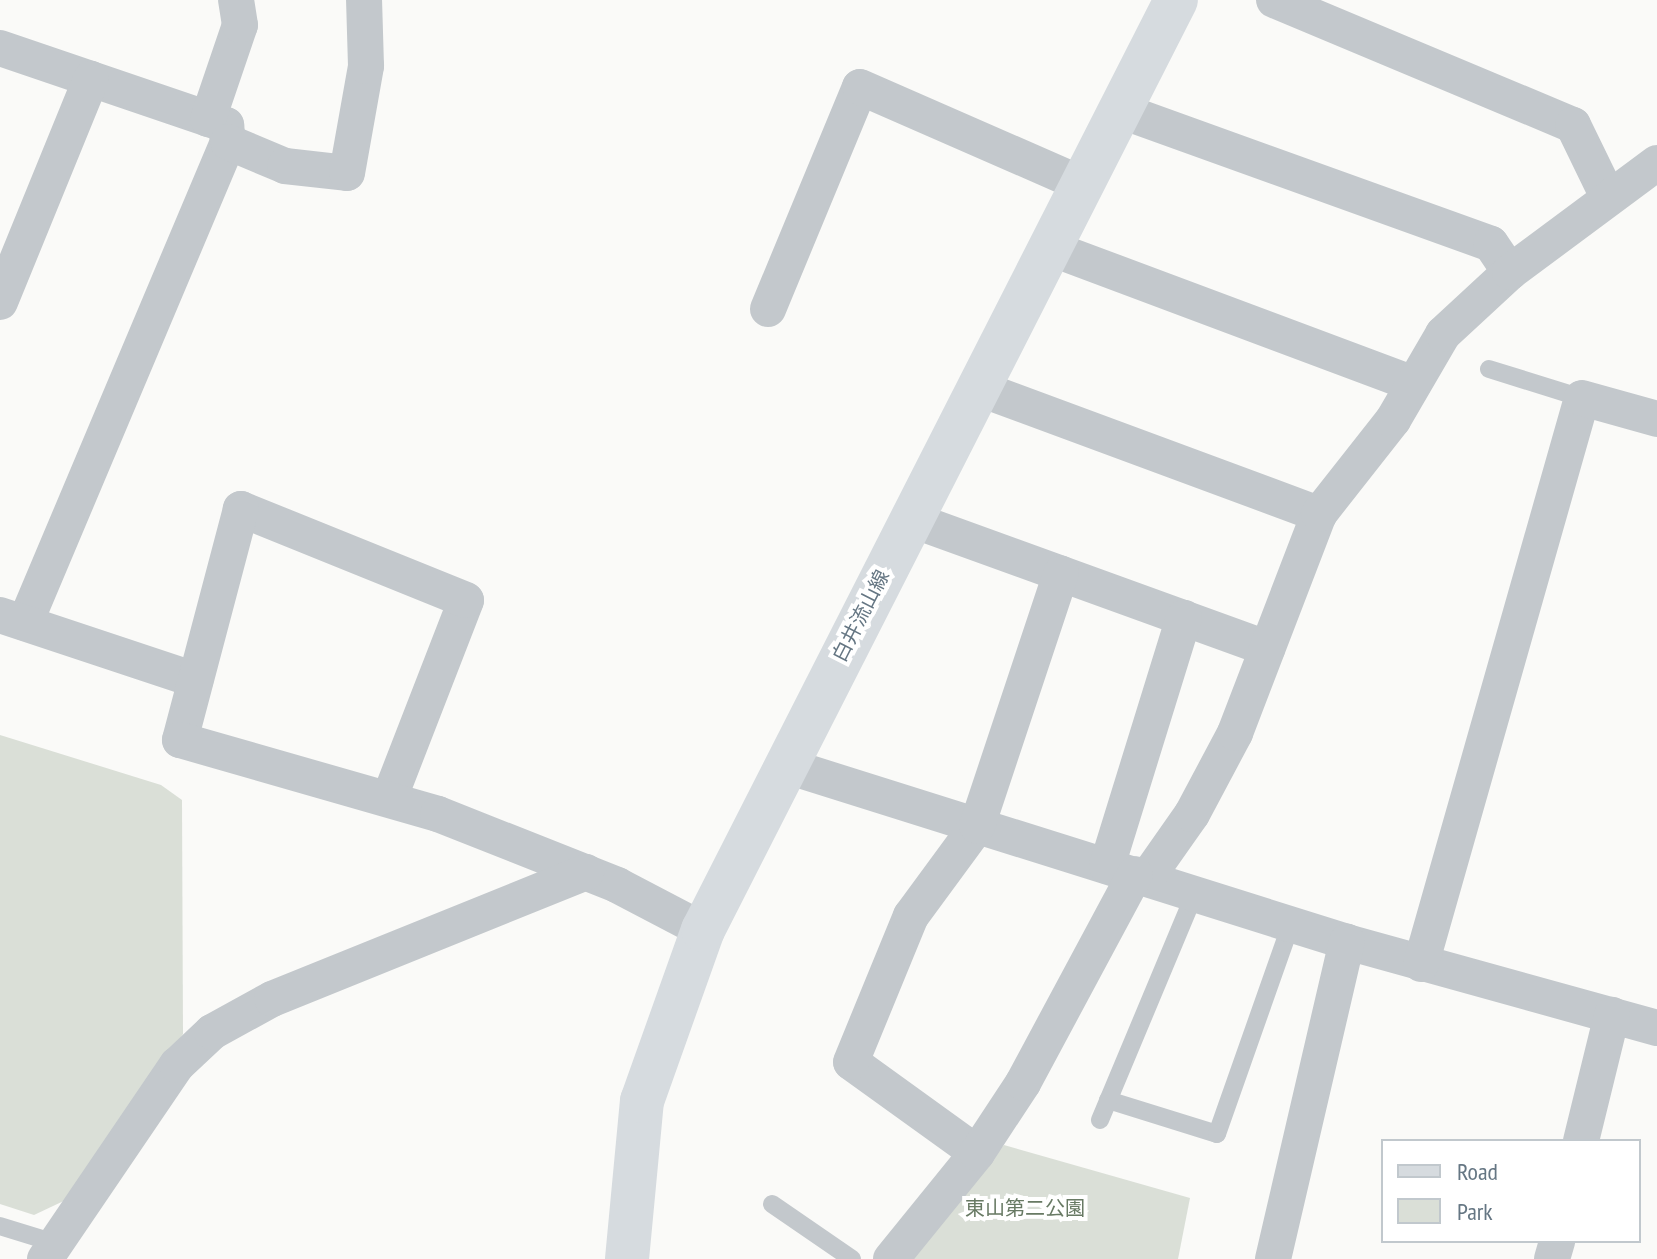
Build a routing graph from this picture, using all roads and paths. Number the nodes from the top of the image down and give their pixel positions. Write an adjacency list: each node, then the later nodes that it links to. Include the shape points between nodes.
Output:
1 (236, 0): 8 (street, via 240,25)
2 (364, 0): 8 (street, via 366,66 347,173 285,166)
3 (1176, 0): 7 (main road, 白井流山線)
4 (1274, 0): 11 (street, via 1573,125)
5 (0, 48): 6 (street)
6 (91, 79): 8 (street); 14 (street)
7 (1119, 110): 10 (main road, 白井流山線); 13 (street, via 1491,244)
8 (218, 130): 25 (street)
9 (1657, 163): 11 (street)
10 (1082, 184): 12 (main road, 白井流山線); 15 (street, via 860,87)
11 (1608, 197): 13 (street)
12 (1050, 248): 17 (street); 18 (main road, 白井流山線)
13 (1510, 272): 17 (street, via 1443,334)
14 (0, 302)
15 (768, 309)
16 (1489, 369): 19 (lane)
17 (1413, 384): 21 (street)
18 (978, 388): 21 (street); 22 (main road, 白井流山線)
19 (1582, 398): 20 (street); 37 (street)
20 (1657, 419)
21 (1319, 514): 26 (street)
22 (910, 519): 23 (street); 28 (main road, 白井流山線)
23 (1061, 574): 24 (street); 30 (street)
24 (1184, 618): 26 (street); 32 (street)
25 (12, 619): 27 (street)
26 (1267, 648): 32 (street, via 1235,733 1192,814)
27 (195, 680): 29 (street, via 180,740); 29 (street, via 241,509 466,600)
28 (784, 765): 30 (street); 35 (main road, 白井流山線)
29 (389, 799): 31 (street)
30 (977, 826): 32 (street); 43 (street, via 911,916 851,1062)
31 (586, 872): 35 (street); 46 (street, via 272,999 212,1032 177,1065)
32 (1130, 873): 33 (street); 43 (street, via 1023,1083)
33 (1195, 893): 34 (street); 40 (lane)
34 (1291, 924): 36 (street); 40 (lane, via 1217,1134)
35 (703, 930): 47 (main road, 白井流山線, via 642,1101)
36 (1347, 942): 37 (street); 50 (street)
37 (1421, 964): 38 (street)
38 (1612, 1015): 39 (street); 42 (street)
39 (1657, 1028)
40 (1108, 1100): 41 (lane)
41 (1100, 1120)
42 (1581, 1139)
43 (977, 1153): 49 (street)
44 (772, 1204): 48 (lane)
45 (0, 1226): 46 (lane)
46 (50, 1251)
47 (627, 1259)
48 (852, 1259)
49 (891, 1259)
50 (1273, 1259)

